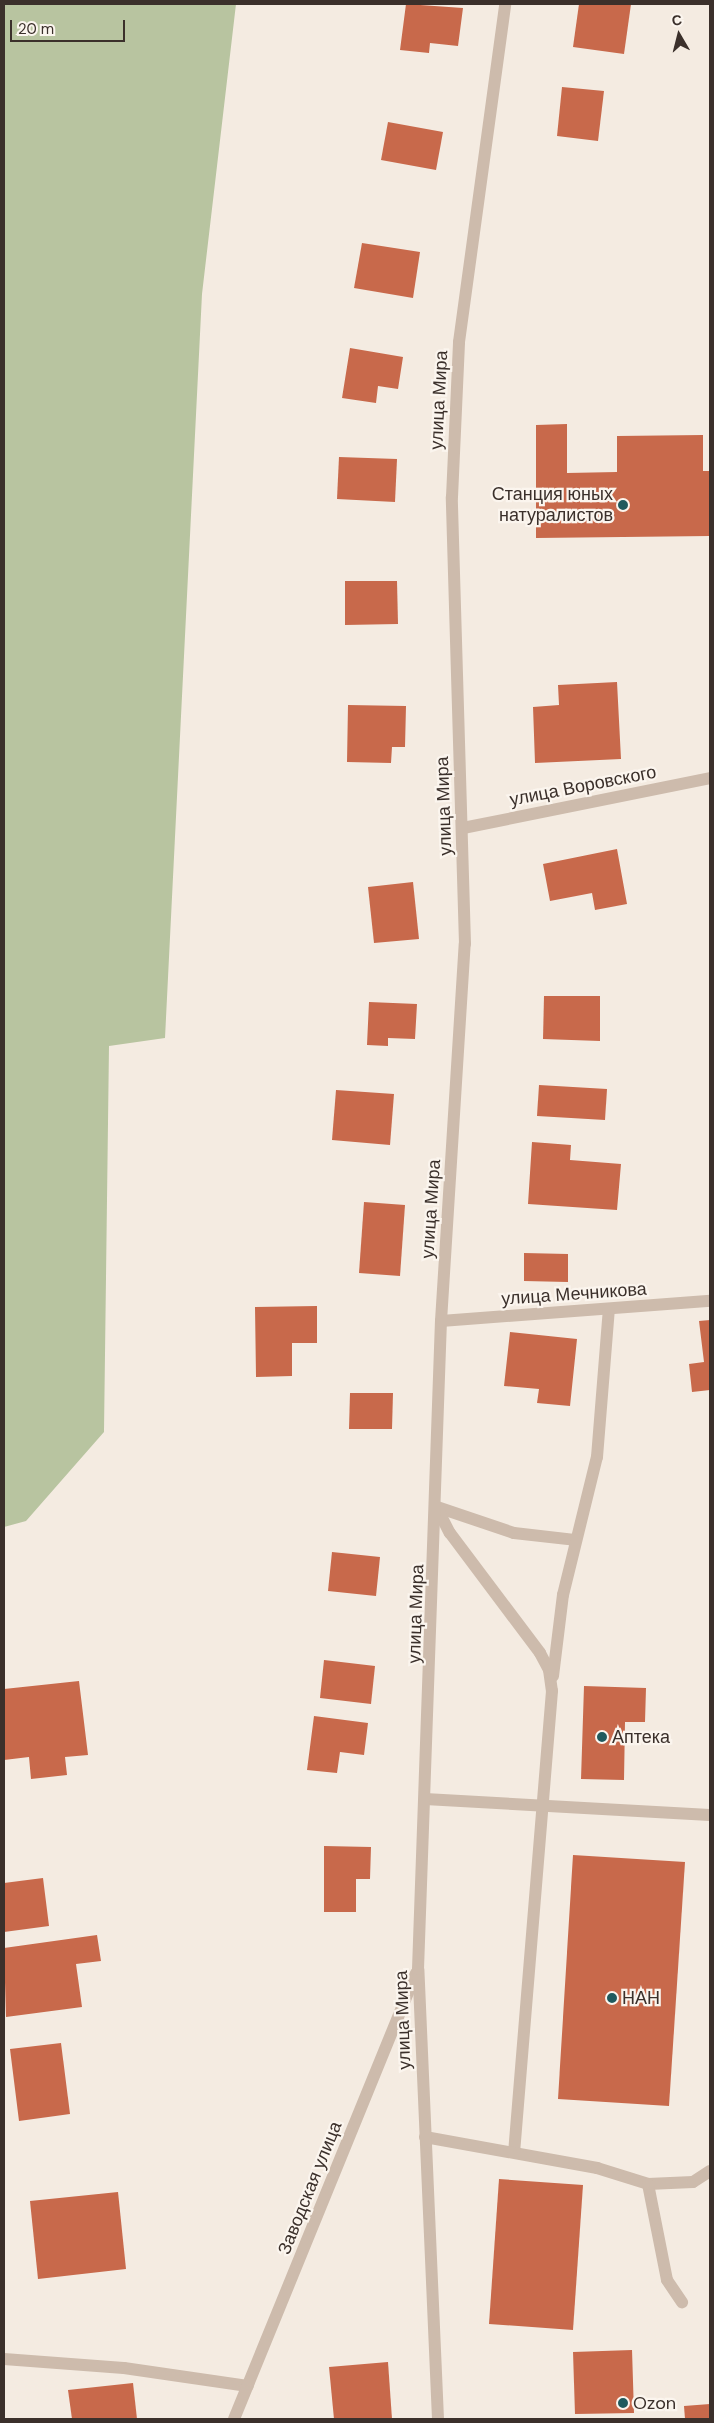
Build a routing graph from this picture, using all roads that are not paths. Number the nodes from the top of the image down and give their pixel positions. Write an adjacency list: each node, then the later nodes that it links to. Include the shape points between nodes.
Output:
1 (505, 4): 3 (street, улица Мира, via 459,342 452,497)
2 (710, 778): 3 (street, улица Воровского)
3 (463, 828): 6 (street, улица Мира, via 465,944)
4 (710, 1301): 5 (street, улица Мечникова)
5 (609, 1309): 6 (street, улица Мечникова); 8 (street, via 597,1457)
6 (441, 1321): 7 (street, улица Мира)
7 (436, 1507): 8 (street, via 514,1533); 9 (street, via 450,1533 540,1653 549,1670); 10 (street, улица Мира)
8 (575, 1540): 9 (street, via 555,1639)
9 (552, 1691): 11 (street)
10 (425, 1799): 11 (street); 13 (street, улица Мира)
11 (543, 1808): 12 (street); 15 (street)
12 (710, 1815)
13 (418, 1969): 14 (street, улица Мира); 20 (street, Заводская улица)
14 (425, 2137): 15 (street); 22 (street, улица Мира)
15 (514, 2151): 17 (street, via 597,2168)
16 (710, 2171): 17 (street, via 693,2182)
17 (648, 2184): 18 (street, via 667,2280)
18 (682, 2302)
19 (4, 2359): 20 (street, via 124,2368)
20 (248, 2386): 21 (street, Заводская улица)
21 (234, 2419)
22 (438, 2419)

